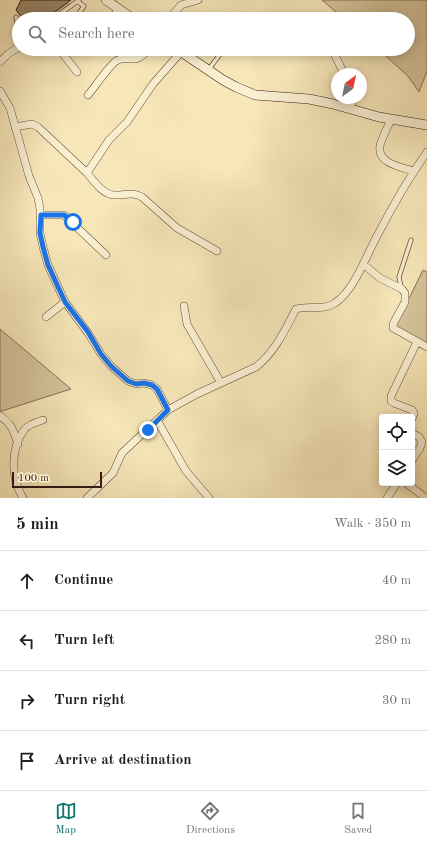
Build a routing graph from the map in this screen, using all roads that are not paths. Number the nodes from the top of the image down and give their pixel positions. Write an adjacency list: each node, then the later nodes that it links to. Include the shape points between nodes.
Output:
1 (106, 0): 4 (main road)
2 (198, 0): 9 (street, via 181,5)
3 (79, 1): 5 (lane); 6 (lane, via 84,6)
4 (118, 9): 7 (street); 8 (main road)
5 (63, 12)
6 (80, 12)
7 (116, 12)
8 (122, 12)
9 (174, 12)
10 (12, 51): 17 (street)
11 (64, 56): 20 (street)
12 (143, 56): 22 (street, via 136,60 117,61)
13 (174, 56): 30 (street, via 127,122 109,140)
14 (188, 56): 19 (main road)
15 (219, 56): 19 (lane)
16 (335, 56): 18 (street)
17 (0, 62)
18 (341, 68)
19 (208, 70): 24 (main road, via 255,95 309,99)
20 (77, 72)
21 (0, 91): 27 (street, via 10,108)
22 (88, 95)
23 (351, 104): 24 (street)
24 (349, 109): 25 (main road)
25 (391, 120): 26 (main road); 29 (street, via 380,146 381,154 386,161)
26 (427, 124)
27 (16, 127): 30 (street, via 32,124 38,126); 31 (street)
28 (427, 152): 29 (street)
29 (414, 171): 35 (street)
30 (87, 173): 33 (street, via 108,194 136,194 142,197 177,228)
31 (41, 215): 34 (street, via 64,215); 37 (street, via 40,233 43,247 48,265)
32 (411, 240): 36 (lane, via 399,277)
33 (217, 251)
34 (106, 255)
35 (363, 264): 36 (street, via 380,278); 42 (street, via 351,288 343,297 328,307 296,309 274,349 264,361)
36 (402, 289): 40 (street, via 405,293 405,302 392,326 394,330)
37 (65, 302): 39 (street); 43 (street, via 111,366 128,381 152,385 157,389)
38 (184, 306): 42 (street, via 187,324)
39 (46, 317)
40 (417, 342): 41 (street); 44 (street, via 390,396 391,401 412,410)
41 (427, 347)
42 (221, 383): 43 (street)
43 (168, 410): 47 (street)
44 (414, 414)
45 (0, 416): 49 (street, via 12,428)
46 (43, 420): 49 (street, via 25,429)
47 (157, 420): 54 (street, via 122,453 113,472); 55 (street, via 186,471)
48 (415, 435): 50 (street, via 422,442)
49 (18, 444): 53 (street, via 15,454 15,480)
50 (415, 456)
51 (395, 486): 56 (street)
52 (410, 486): 57 (street)
53 (23, 498)
54 (87, 498)
55 (209, 498)
56 (387, 498)
57 (426, 498)

